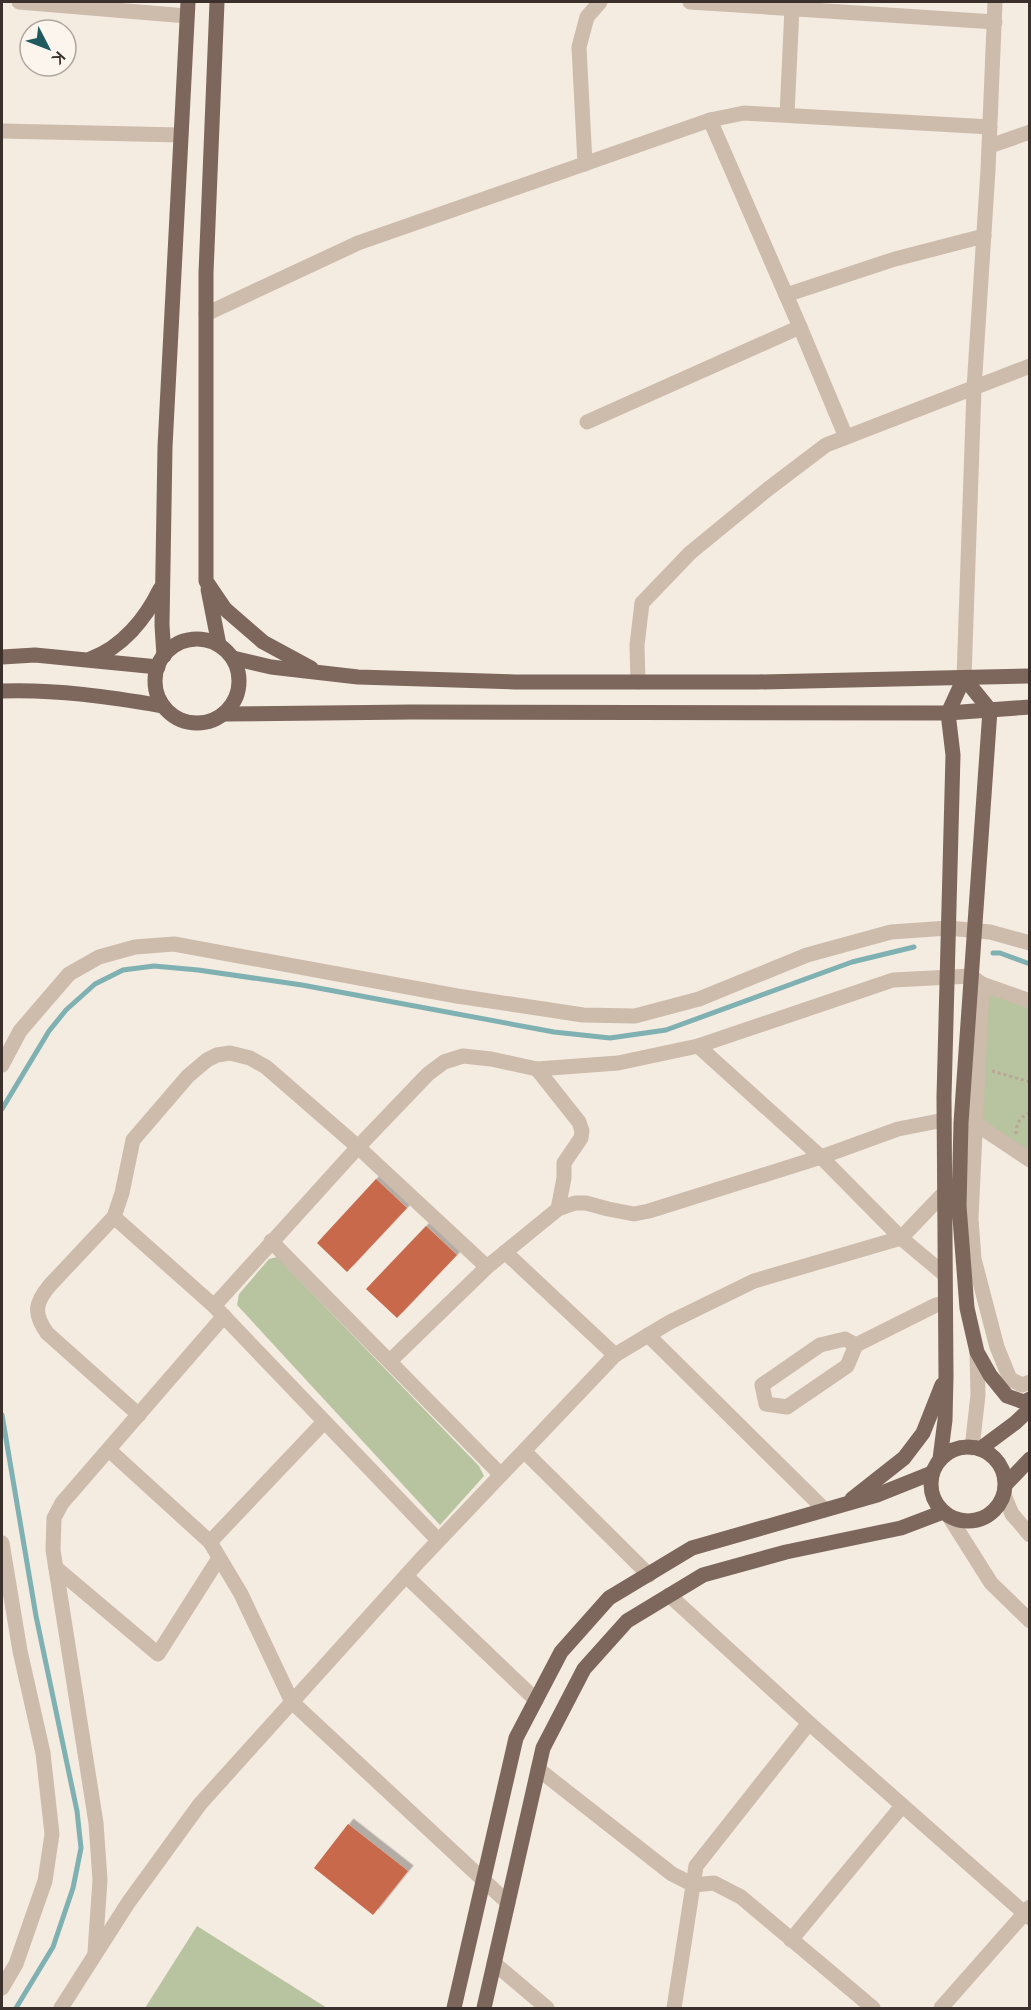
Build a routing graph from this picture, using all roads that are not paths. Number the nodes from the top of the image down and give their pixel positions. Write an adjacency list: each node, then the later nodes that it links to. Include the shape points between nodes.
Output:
1 (19, 2): 7 (street)
2 (217, 2): 19 (main road)
3 (600, 2): 16 (street, via 587,17 579,47)
4 (690, 2): 6 (street)
5 (996, 2): 8 (street)
6 (792, 8): 8 (street); 9 (street)
7 (188, 9): 14 (main road)
8 (995, 22): 11 (street)
9 (787, 115): 10 (street, via 744,113); 11 (street)
10 (710, 120): 16 (street); 18 (street)
11 (990, 126): 15 (street)
12 (2, 131): 14 (street)
13 (1029, 132): 15 (street)
14 (181, 135): 26 (main road, via 165,447)
15 (990, 146): 17 (street)
16 (585, 164): 19 (street, via 358,243)
17 (984, 237): 18 (street, via 895,259); 22 (street)
18 (786, 296): 20 (street)
19 (206, 314): 25 (main road)
20 (800, 327): 23 (street); 24 (street)
21 (1029, 366): 22 (street)
22 (974, 389): 24 (street); 34 (street)
23 (587, 422)
24 (846, 437): 35 (street, via 826,445 768,489 690,553 642,603)
25 (206, 581): 27 (main road); 32 (main road, via 225,609 263,642)
26 (163, 583): 30 (main road, via 150,610 114,647); 31 (main road)
27 (219, 645): 29 (main road); 31 (main road, via 208,640 189,640 172,647)
28 (2, 657): 30 (main road)
29 (232, 658): 32 (main road); 41 (main road, via 238,669 239,687)
30 (86, 660): 31 (main road)
31 (161, 661): 37 (main road, via 155,680)
32 (319, 672): 35 (main road, via 504,682)
33 (1029, 676): 34 (main road)
34 (964, 678): 35 (main road); 39 (main road); 40 (main road)
35 (638, 682)
36 (2, 691): 37 (main road, via 109,697)
37 (163, 706): 41 (main road, via 172,716 199,724)
38 (1029, 706): 39 (main road)
39 (990, 710): 40 (main road); 43 (main road)
40 (948, 713): 41 (main road); 42 (main road, via 953,754)
41 (224, 714)
42 (948, 928): 43 (street); 45 (main road); 49 (street, via 891,932 807,955 699,999 635,1016 583,1014 457,996 174,944 135,948 99,957 69,974 20,1031)
43 (974, 932): 44 (street, via 990,932); 46 (main road)
44 (1029, 943)
45 (947, 977): 46 (street); 48 (street, via 893,980); 51 (main road)
46 (977, 980): 47 (street); 52 (street); 68 (main road, via 961,1123 959,1206 967,1308)
47 (1029, 1001)
48 (698, 1046): 50 (street, via 618,1064); 54 (street)
49 (2, 1065)
50 (537, 1069): 53 (street, via 463,1056 444,1062); 57 (street, via 582,1131 564,1163)
51 (944, 1120): 54 (street, via 898,1129); 56 (main road)
52 (976, 1124): 55 (street); 72 (street, via 971,1219 974,1259 997,1347 1010,1378 1022,1385)
53 (358, 1147): 58 (street, via 266,1067 230,1053 218,1055 188,1076 133,1140); 60 (street); 62 (street)
54 (821, 1157): 57 (street, via 650,1211 634,1214 586,1203); 59 (street)
55 (1029, 1160)
56 (944, 1193): 59 (street); 63 (main road)
57 (558, 1209): 61 (street)
58 (114, 1217): 65 (street); 75 (street, via 40,1296 36,1308 47,1333)
59 (901, 1238): 63 (street); 66 (street, via 754,1281)
60 (272, 1240): 65 (street); 70 (street)
61 (506, 1252): 62 (street); 69 (street)
62 (487, 1267): 70 (street)
63 (944, 1274): 64 (main road)
64 (944, 1303): 67 (street); 71 (main road)
65 (219, 1311): 75 (street); 76 (street)
66 (648, 1335): 69 (street); 86 (street)
67 (856, 1345): 67 (street, via 846,1366 787,1407 766,1404 762,1385 820,1345 845,1339)
68 (977, 1352): 73 (main road, via 1007,1396 1024,1402); 77 (street)
69 (615, 1355): 79 (street)
70 (390, 1361): 83 (street)
71 (946, 1376): 80 (main road); 85 (main road, via 923,1433 904,1458)
72 (1029, 1382)
73 (1029, 1399)
74 (1029, 1409): 77 (main road)
75 (139, 1415): 78 (street)
76 (324, 1422): 89 (street); 90 (street)
77 (976, 1449): 80 (main road, via 963,1447); 84 (main road, via 987,1451 998,1462)
78 (109, 1450): 90 (street); 93 (street, via 62,1503 54,1518)
79 (524, 1451): 83 (street); 94 (street)
80 (940, 1459): 82 (main road)
81 (1029, 1459): 84 (main road)
82 (932, 1473): 85 (main road); 87 (main road, via 933,1498)
83 (501, 1474): 89 (street)
84 (1005, 1489): 87 (main road, via 1000,1504 980,1520 960,1521); 88 (street, via 1012,1514)
85 (846, 1504): 86 (main road)
86 (825, 1510): 94 (main road, via 692,1548)
87 (946, 1515): 96 (main road, via 703,1575); 97 (street, via 991,1583)
88 (1029, 1535)
89 (438, 1540): 95 (street)
90 (210, 1542): 92 (street)
91 (2, 1543): 110 (street, via 20,1651 43,1753 52,1834 45,1881 16,1964)
92 (219, 1558): 93 (street, via 158,1654); 99 (street, via 241,1594)
93 (56, 1568): 108 (street, via 96,1823 100,1880)
94 (649, 1575): 98 (main road, via 609,1598 561,1652)
95 (406, 1576): 98 (street); 99 (street)
96 (669, 1595): 100 (street); 101 (main road, via 627,1621 584,1669 543,1748)
97 (1029, 1621)
98 (536, 1700): 103 (main road, via 516,1738)
99 (292, 1702): 103 (street); 108 (street, via 200,1804)
100 (809, 1723): 102 (street); 104 (street, via 696,1866)
101 (538, 1769): 104 (street, via 672,1874); 105 (main road)
102 (902, 1806): 106 (street); 107 (street)
103 (484, 1879): 105 (street); 113 (main road)
104 (694, 1885): 107 (street, via 714,1883 741,1897); 116 (street)
105 (508, 1902): 109 (main road)
106 (1028, 1913): 117 (street)
107 (791, 1940): 111 (street)
108 (95, 1955): 112 (street)
109 (494, 1964): 114 (main road); 115 (street)
110 (2, 1988)
111 (863, 2005)
112 (61, 2008)
113 (454, 2008)
114 (484, 2008)
115 (547, 2008)
116 (674, 2008)
117 (941, 2008)

